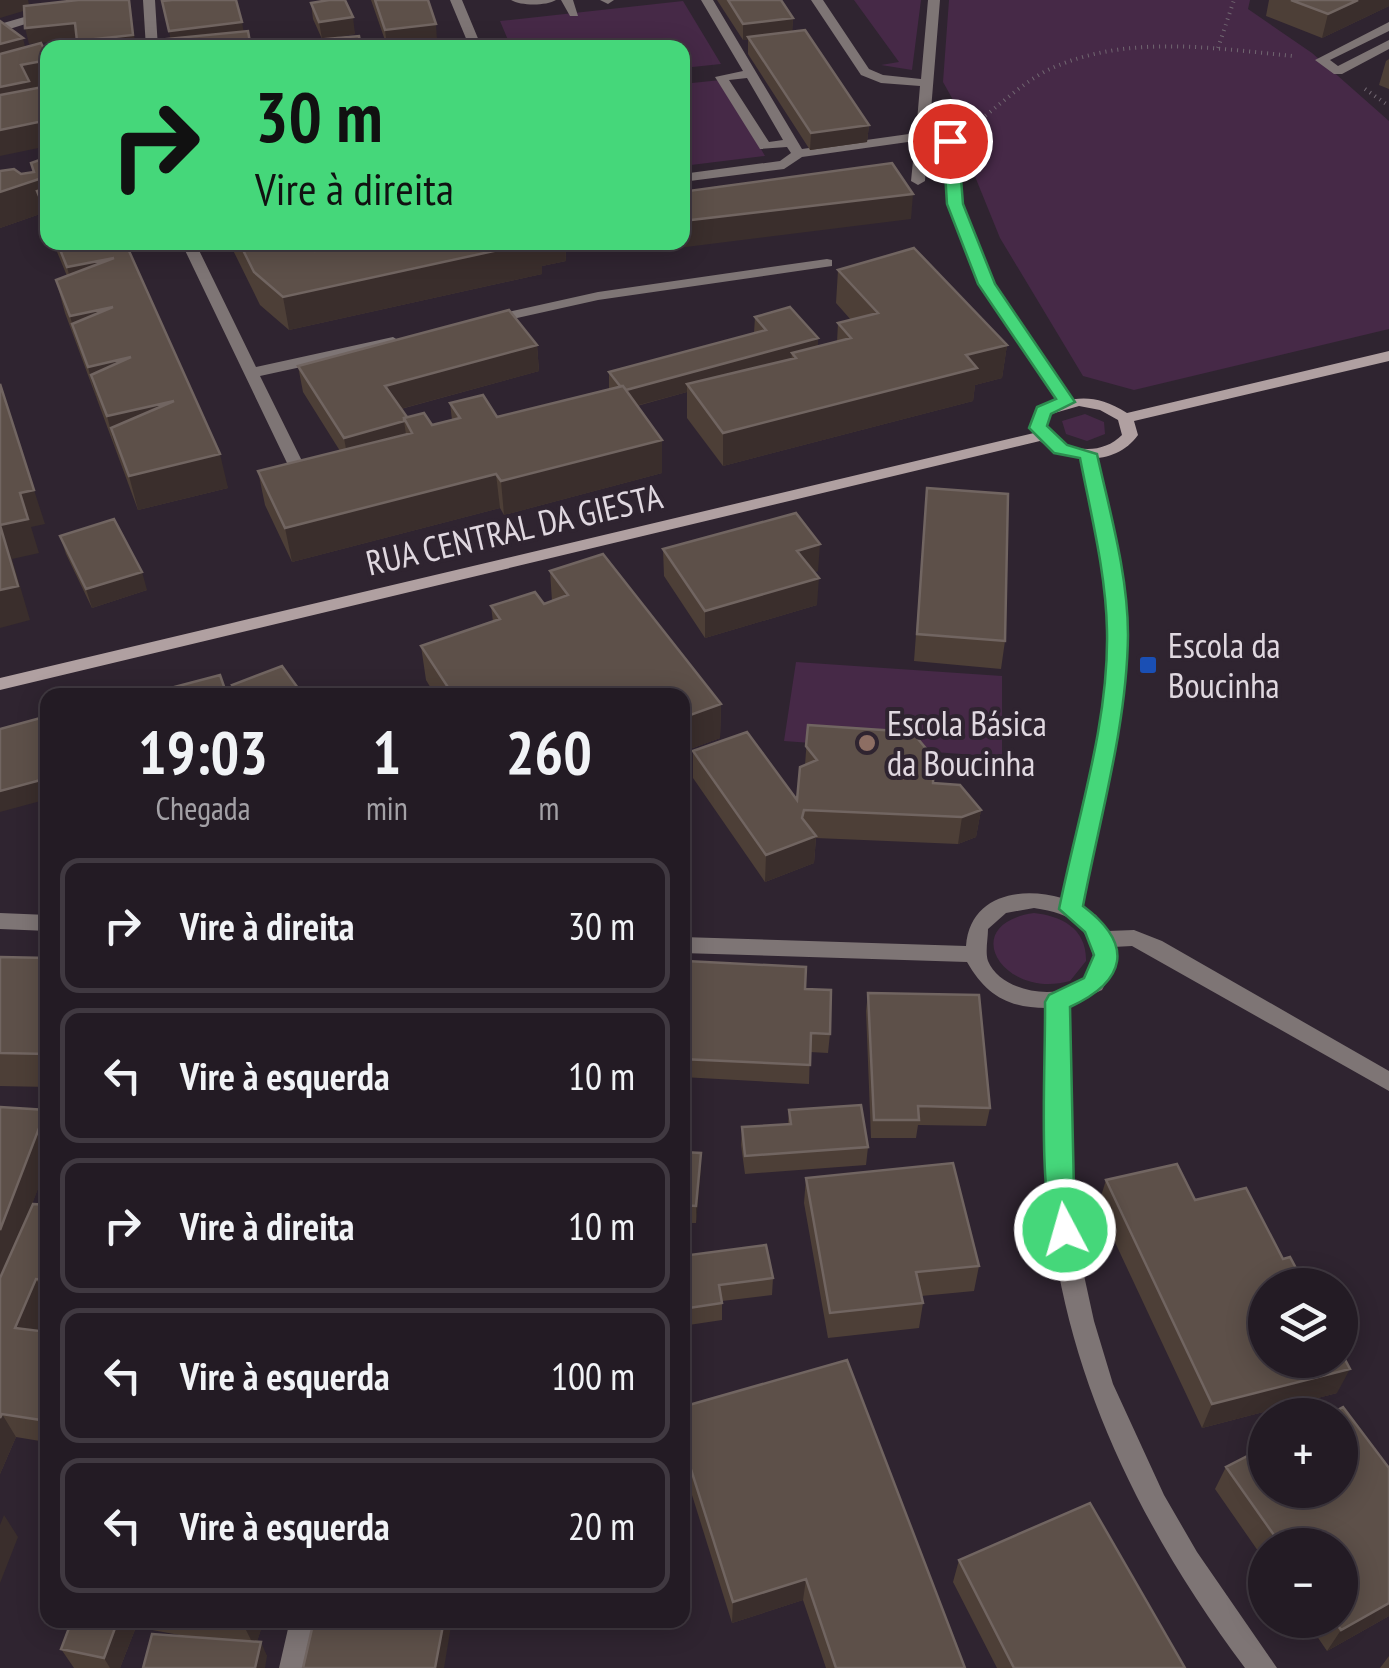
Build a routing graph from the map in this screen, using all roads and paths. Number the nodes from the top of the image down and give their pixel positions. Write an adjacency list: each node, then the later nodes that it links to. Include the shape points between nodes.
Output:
1 (96, 0): 14 (street)
2 (149, 0): 15 (street)
3 (473, 0): 11 (street)
4 (517, 0): 5 (street)
5 (550, 0)
6 (568, 0): 12 (street)
7 (706, 0): 20 (street)
8 (817, 0): 21 (street, via 866,72)
9 (934, 0): 21 (street)
10 (1234, 0): 18 (path)
11 (456, 1): 16 (street)
12 (574, 13)
13 (1389, 26): 19 (street)
14 (0, 28)
15 (152, 40)
16 (473, 40)
17 (1389, 44): 19 (street, via 1338,71)
18 (1218, 48): 19 (path); 24 (path, via 1125,50 1049,70)
19 (1322, 60)
20 (752, 74): 25 (street); 25 (street, via 721,77 765,146)
21 (925, 83): 22 (street)
22 (922, 109): 23 (street); 24 (street)
23 (921, 136): 25 (street); 27 (street)
24 (950, 141): 34 (street, via 955,204 986,284)
25 (795, 148): 26 (street, via 784,165)
26 (690, 177)
27 (918, 181)
28 (192, 250): 33 (street)
29 (828, 262): 30 (street, via 598,296)
30 (464, 326)
31 (406, 339): 33 (street)
32 (1389, 356): 35 (street)
33 (252, 372): 38 (street)
34 (1066, 402): 35 (street, via 1105,406); 36 (street, via 1044,411)
35 (1125, 418): 37 (street, via 1130,435 1124,443)
36 (1042, 436): 37 (street, via 1061,449); 39 (street, RUA CENTRAL DA GIESTA)
37 (1088, 454): 40 (street, via 1118,632 1114,690)
38 (295, 463)
39 (0, 684)
40 (1070, 909): 43 (street); 45 (street, via 1034,900 1000,906 978,926)
41 (0, 921): 42 (street)
42 (40, 923)
43 (1102, 939): 46 (street, via 1103,971 1093,985); 47 (street, via 1134,938 1155,947)
44 (690, 946): 45 (street)
45 (974, 954): 46 (street, via 981,971 1014,996)
46 (1058, 1002): 50 (street, via 1060,1192 1082,1322 1121,1438 1200,1581)
47 (1389, 1082)
48 (302, 1628): 49 (street)
49 (293, 1668)
50 (1263, 1668)

